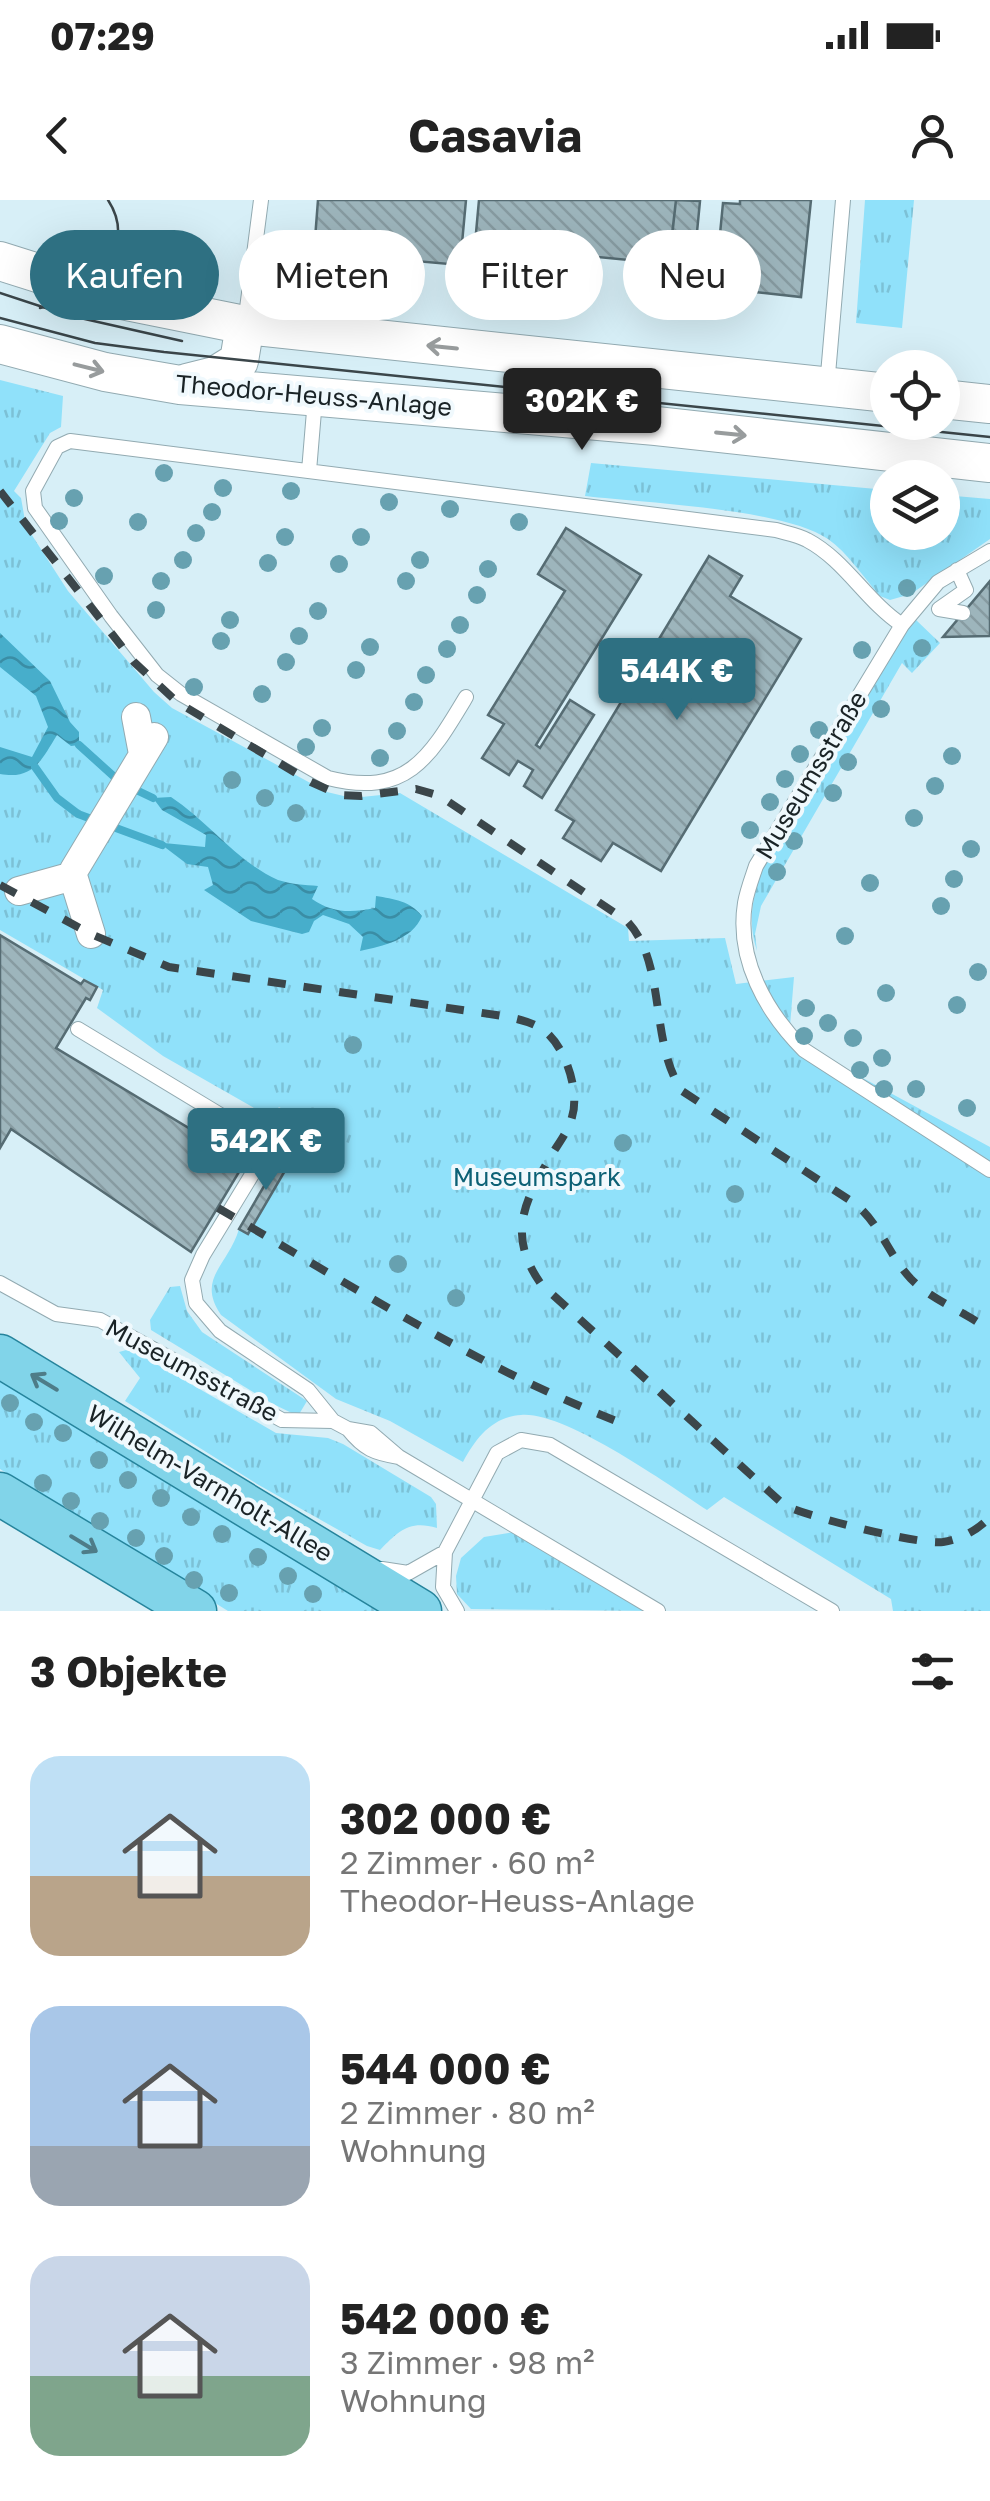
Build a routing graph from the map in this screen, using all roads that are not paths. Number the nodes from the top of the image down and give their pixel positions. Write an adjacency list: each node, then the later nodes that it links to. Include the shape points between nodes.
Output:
1 (261, 200): 4 (lane)
2 (844, 200): 7 (lane)
3 (0, 261): 4 (main road, via 126,302)
4 (245, 324): 6 (main road, via 238,360 215,376); 7 (main road, one-way to 4)
5 (0, 344): 6 (main road, Theodor-Heuss-Anlage, one-way to 6)
6 (180, 385): 9 (main road, Theodor-Heuss-Anlage)
7 (826, 386): 8 (main road)
8 (870, 391)
9 (315, 398): 12 (main road, Theodor-Heuss-Anlage, one-way to 12); 13 (lane)
10 (960, 401): 11 (main road)
11 (990, 404)
12 (990, 463)
13 (309, 471): 17 (lane, via 776,530 806,539 832,558 881,612); 18 (lane, via 70,441 57,447 33,491 35,508 70,560 157,675 328,778 353,785 402,776 434,751)
14 (990, 552): 15 (lane, Museumsstraße)
15 (956, 570): 16 (lane, via 966,590 940,609); 17 (lane, Museumsstraße)
16 (963, 614)
17 (902, 625): 24 (lane, Museumsstraße, via 756,866 744,905 746,937 764,1004 804,1050)
18 (466, 697)
19 (144, 736): 20 (street)
20 (74, 873): 21 (street); 22 (street)
21 (19, 892)
22 (91, 934)
23 (78, 1030): 27 (lane, Museumsstraße, via 270,1145 203,1255 192,1280 196,1303 220,1331 308,1390)
24 (990, 1170)
25 (0, 1282): 27 (lane, Museumsstraße, via 56,1314 117,1328 282,1420)
26 (0, 1356): 31 (main road, Wilhelm-Varnholt-Allee, one-way to 26)
27 (333, 1421): 29 (lane, Museumsstraße, via 362,1447 399,1457)
28 (0, 1494): 32 (main road, one-way to 32)
29 (471, 1500): 30 (lane); 35 (lane, Museumsstraße); 36 (lane, via 497,1453 521,1440 550,1446)
30 (445, 1552): 31 (lane, via 408,1573); 34 (lane, via 443,1588)
31 (336, 1560): 33 (main road, Wilhelm-Varnholt-Allee)
32 (195, 1611)
33 (420, 1611)
34 (457, 1611)
35 (658, 1611)
36 (832, 1611)

